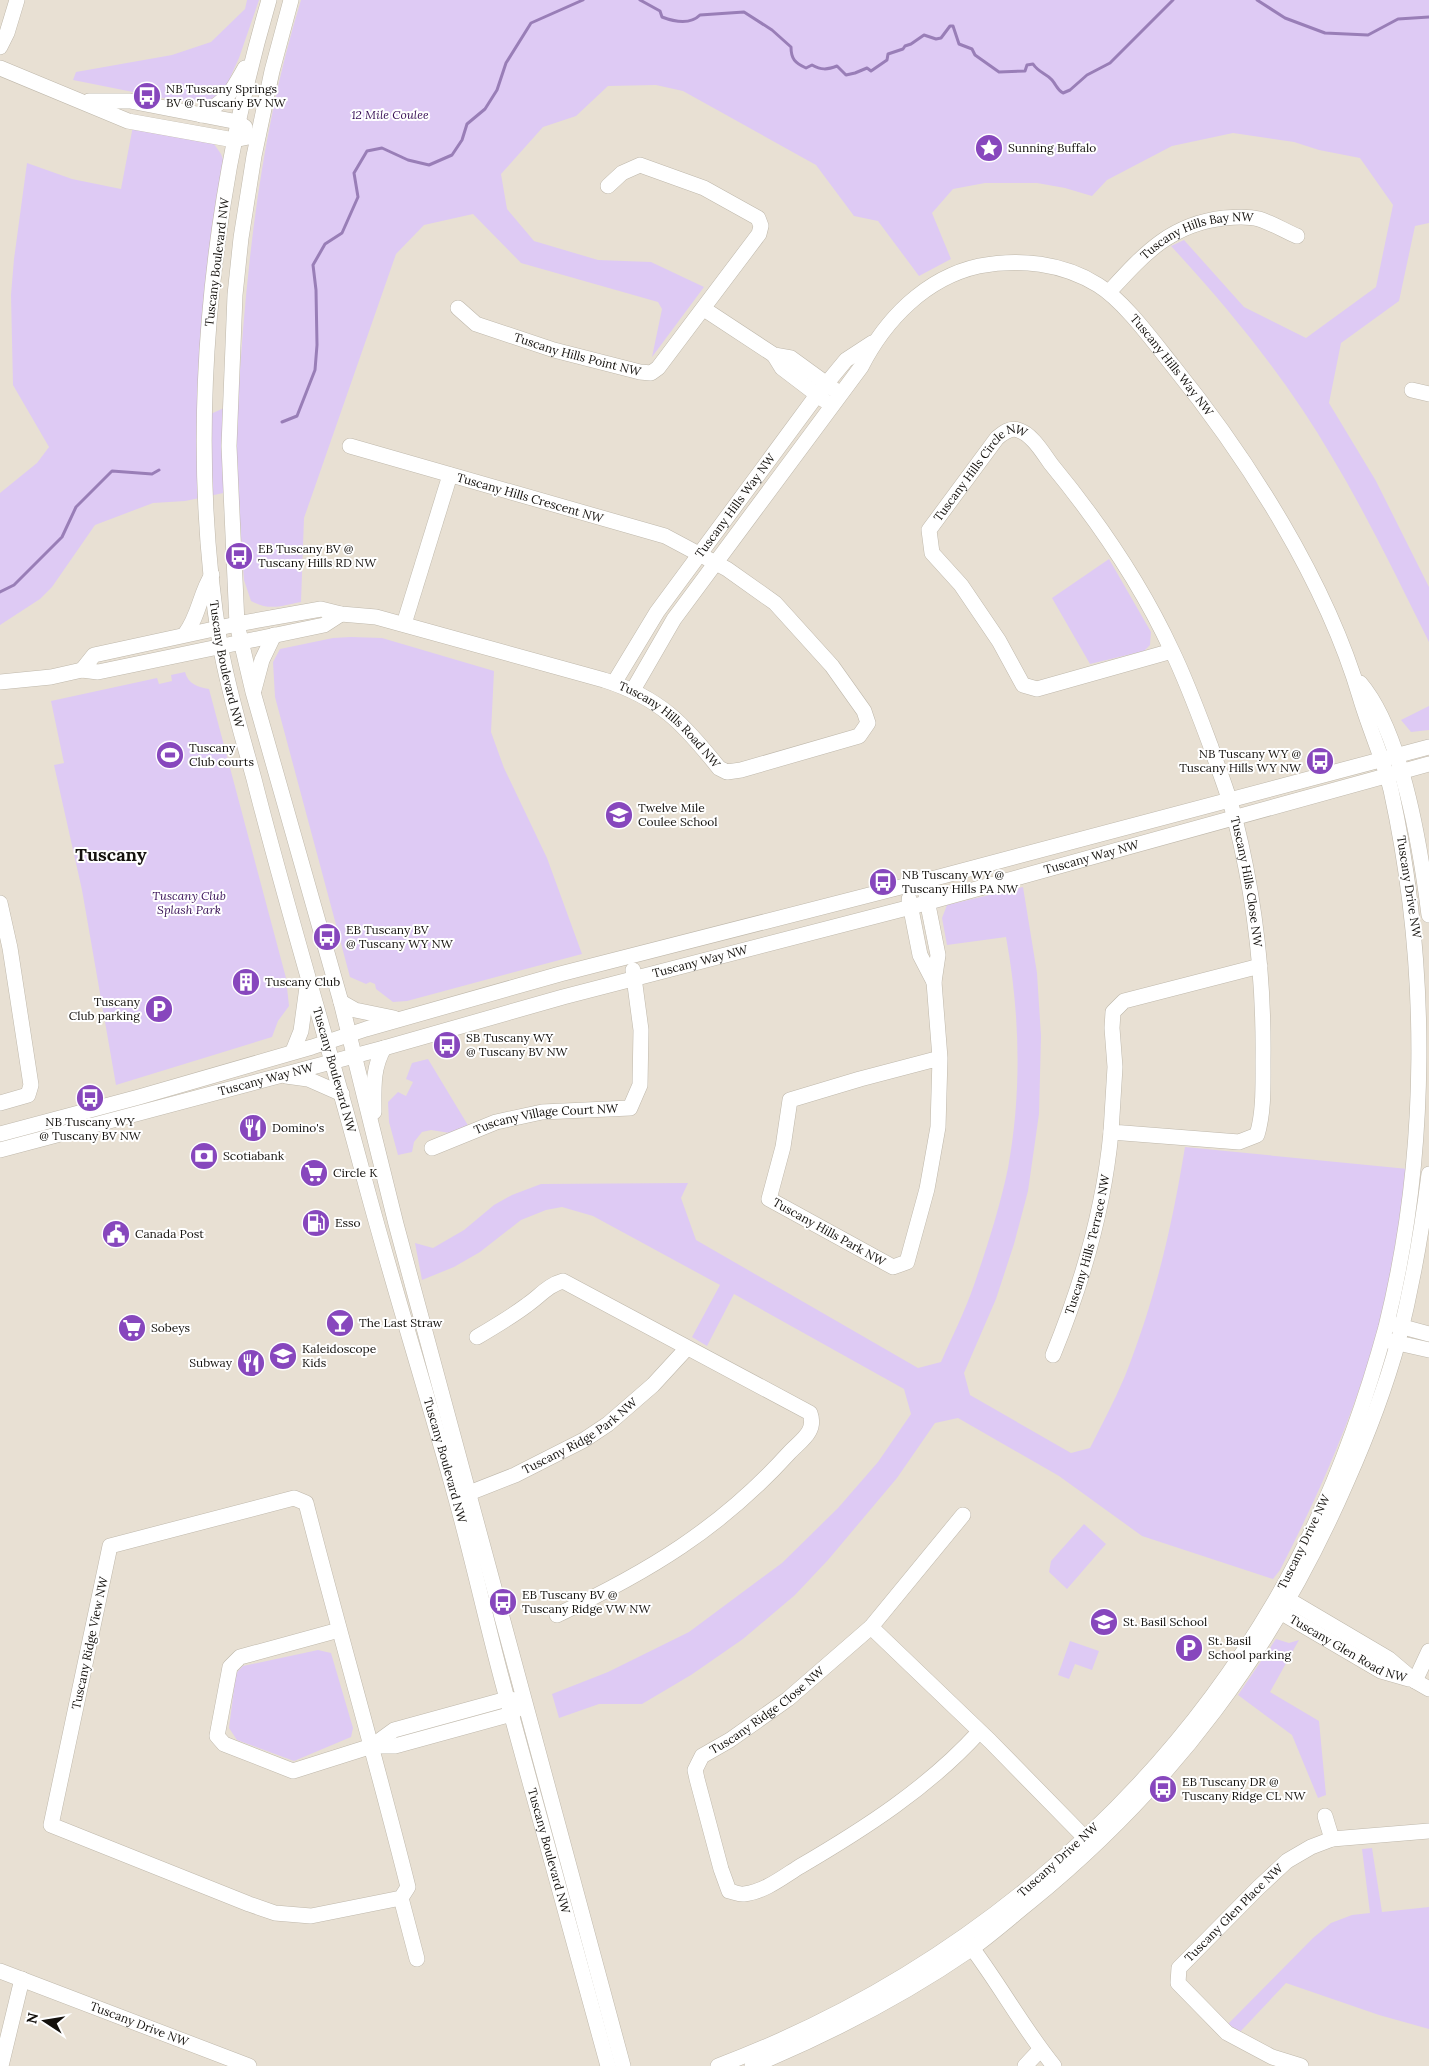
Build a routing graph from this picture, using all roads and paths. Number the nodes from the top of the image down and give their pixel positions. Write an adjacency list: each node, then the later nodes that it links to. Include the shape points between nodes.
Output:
1 (17, 0): 4 (street)
2 (269, 0): 5 (street, Tuscany Boulevard NW)
3 (291, 0): 10 (street, Tuscany Boulevard NW)
4 (0, 47)
5 (253, 54): 8 (street, via 230,94); 9 (street, Tuscany Boulevard NW)
6 (0, 68): 7 (street)
7 (83, 101): 8 (street, via 130,101); 11 (street, via 128,120)
8 (202, 115): 9 (street)
9 (238, 122): 10 (street); 11 (street, Tuscany Boulevard NW)
10 (258, 135): 11 (street); 28 (street, Tuscany Boulevard NW, via 235,295 229,446)
11 (234, 140): 26 (street, Tuscany Boulevard NW, via 220,228 206,357 206,471)
12 (608, 186): 16 (street, Tuscany Hills Point NW, via 622,173 640,164 704,188 758,218 759,234)
13 (1297, 236): 14 (street, Tuscany Hills Bay NW, via 1258,219 1230,217 1202,222 1175,232 1154,246)
14 (1109, 292): 17 (street, Tuscany Hills Way NW, via 1080,276 1049,266 1017,262 984,265 953,274 927,289 898,313); 42 (street, Tuscany Hills Way NW, via 1187,383 1258,484 1321,598 1356,678 1370,694 1386,728)
15 (458, 308): 16 (street, Tuscany Hills Point NW, via 476,324 554,350 651,373)
16 (704, 309): 18 (street, via 774,355 791,358)
17 (874, 342): 18 (street, Tuscany Hills Way NW, via 846,360); 21 (street, Tuscany Hills Way NW)
18 (822, 390): 21 (street); 24 (street, Tuscany Hills Way NW)
19 (1412, 390): 20 (street)
20 (1429, 394)
21 (835, 400): 25 (street, Tuscany Hills Way NW)
22 (350, 446): 23 (street)
23 (450, 475): 24 (street, Tuscany Hills Crescent NW, via 665,536); 29 (street, Tuscany Hills Crescent NW)
24 (699, 553): 25 (street, Tuscany Hills Road NW); 38 (street, Tuscany Hills Way NW, via 657,612)
25 (715, 562): 39 (street, Tuscany Hills Way NW, via 674,619); 39 (street, Tuscany Hills Road NW, via 775,603 832,666 864,711 868,723 859,736 726,772 672,715)
26 (212, 574): 30 (street, Tuscany Boulevard NW); 31 (street)
27 (341, 614): 28 (street, Tuscany Hills Road NW, via 321,609); 29 (street, Tuscany Hills Road NW, via 376,616); 32 (street, via 324,625)
28 (237, 624): 30 (street, Tuscany Hills Road NW); 33 (street, Tuscany Boulevard NW)
29 (404, 624): 38 (street, Tuscany Hills Road NW)
30 (218, 628): 31 (street, Tuscany Hills Road NW); 34 (street, Tuscany Boulevard NW)
31 (186, 634): 36 (street, Tuscany Hills Road NW, via 94,655)
32 (274, 635): 33 (street); 40 (street, via 262,660)
33 (240, 641): 34 (street); 40 (street, Tuscany Boulevard NW)
34 (221, 646): 36 (street, via 98,672); 55 (street, Tuscany Boulevard NW)
35 (1172, 651): 35 (street, Tuscany Hills Circle NW, via 1118,555 1089,511 1031,439 1018,430 1007,430 997,438 929,530 929,541 932,553 961,585 1023,685 1037,689); 45 (street, Tuscany Hills Circle NW)
36 (82, 670): 37 (street)
37 (0, 682)
38 (614, 683): 39 (street, Tuscany Hills Road NW)
39 (633, 690)
40 (253, 692): 58 (street, Tuscany Boulevard NW)
41 (1429, 747): 42 (street, Tuscany Way NW)
42 (1389, 758): 44 (street, Tuscany Drive NW); 45 (street, Tuscany Way NW)
43 (1429, 764): 44 (street, Tuscany Way NW)
44 (1394, 774): 46 (street, Tuscany Way NW); 52 (street, Tuscany Drive NW, via 1418,845); 60 (street, Tuscany Drive NW, via 1413,903)
45 (1229, 800): 46 (street, Tuscany Hills Close NW); 47 (street, Tuscany Way NW)
46 (1234, 817): 50 (street, Tuscany Way NW); 54 (street, Tuscany Hills Close NW)
47 (924, 881): 48 (street, Tuscany Way NW); 50 (street, Tuscany Hills Park NW)
48 (906, 886): 51 (street, Tuscany Hills Park NW); 53 (street, Tuscany Way NW)
49 (0, 903): 70 (street, via 31,1085 28,1095)
50 (928, 903): 51 (street, Tuscany Way NW); 57 (street, Tuscany Hills Park NW, via 938,955)
51 (911, 907): 56 (street, Tuscany Way NW); 57 (street, Tuscany Hills Park NW, via 920,955)
52 (1429, 915)
53 (630, 956): 56 (street, Tuscany Village Court NW); 59 (street, Tuscany Way NW)
54 (1260, 966): 71 (street, Tuscany Hills Close NW, via 1124,1001 1113,1012 1115,1067); 71 (street, Tuscany Hills Close NW, via 1263,1088 1257,1136 1240,1142)
55 (308, 978): 62 (street, Tuscany Boulevard NW); 64 (street, via 301,1031)
56 (634, 979): 63 (street, Tuscany Way NW); 74 (street, Tuscany Village Court NW, via 641,1030 640,1085 630,1108 542,1112 496,1122)
57 (934, 982): 66 (street, Tuscany Hills Park NW)
58 (341, 1002): 59 (street, via 363,1012); 61 (street, Tuscany Boulevard NW)
59 (401, 1020): 61 (street, Tuscany Way NW)
60 (1426, 1031): 77 (street, Tuscany Drive NW, via 1421,1118)
61 (348, 1034): 62 (street, Tuscany Way NW); 65 (street, Tuscany Boulevard NW)
62 (326, 1041): 64 (street, Tuscany Way NW); 67 (street, Tuscany Boulevard NW)
63 (384, 1048): 65 (street, Tuscany Way NW); 73 (street, via 373,1078)
64 (293, 1051): 72 (street, Tuscany Way NW)
65 (354, 1055): 67 (street, Tuscany Way NW); 73 (street, Tuscany Boulevard NW)
66 (940, 1058): 66 (street, Tuscany Hills Park NW, via 938,1127 927,1189 907,1262 893,1267 769,1199 783,1147 790,1100)
67 (332, 1061): 68 (street, Tuscany Way NW); 69 (street, Tuscany Boulevard NW)
68 (280, 1076): 69 (street, via 308,1079); 75 (street, Tuscany Way NW)
69 (342, 1094): 84 (street, Tuscany Boulevard NW, via 388,1267)
70 (0, 1103)
71 (1111, 1132): 83 (street, Tuscany Hills Terrace NW, via 1097,1218 1066,1324)
72 (0, 1134)
73 (375, 1146): 84 (street, Tuscany Boulevard NW)
74 (432, 1148)
75 (0, 1150)
76 (1429, 1174): 77 (street, Tuscany Drive NW, via 1420,1235)
77 (1394, 1324): 78 (street); 80 (street, Tuscany Drive NW)
78 (1429, 1334)
79 (477, 1337): 81 (street, via 513,1316 551,1284 563,1281)
80 (1390, 1341): 82 (street); 86 (street, Tuscany Drive NW)
81 (687, 1348): 84 (street, Tuscany Ridge Park NW, via 653,1385 608,1424 516,1475); 87 (street, via 810,1414 813,1420 811,1430 771,1474 685,1546 616,1587)
82 (1429, 1350)
83 (1053, 1355)
84 (462, 1495): 93 (street, Tuscany Boulevard NW); 94 (street, Tuscany Boulevard NW)
85 (963, 1515): 88 (street)
86 (1282, 1604): 91 (street, Tuscany Glen Road NW, via 1380,1671); 101 (street, Tuscany Drive NW, via 1192,1721)
87 (557, 1615)
88 (871, 1627): 96 (street); 96 (street, Tuscany Ridge Close NW, via 782,1704 702,1756 695,1770 729,1891 743,1894 763,1889 866,1826 957,1757)
89 (338, 1630): 97 (street, Tuscany Ridge View NW); 97 (street, via 240,1657 230,1667 217,1736 224,1744 293,1771); 102 (street, Tuscany Ridge View NW, via 306,1503 294,1498 110,1546 51,1825 275,1913 311,1916)
90 (1429, 1651): 91 (street)
91 (1415, 1681): 92 (street, Tuscany Glen Road NW)
92 (1429, 1689)
93 (507, 1699): 94 (street); 95 (street, Tuscany Boulevard NW); 97 (street, via 394,1730)
94 (525, 1702): 95 (street); 111 (street, Tuscany Boulevard NW)
95 (512, 1714): 97 (street, via 395,1746); 110 (street, Tuscany Boulevard NW)
96 (980, 1732): 101 (street)
97 (372, 1746): 102 (street, Tuscany Ridge View NW, via 408,1887)
98 (1325, 1816): 100 (street)
99 (1429, 1831): 100 (street, Tuscany Glen Place NW)
100 (1332, 1839): 116 (street, Tuscany Glen Place NW, via 1287,1861 1179,1968 1178,1984 1227,2033 1272,2057)
101 (1089, 1843): 103 (street, Tuscany Drive NW, via 1040,1894)
102 (401, 1898): 104 (street, Tuscany Ridge View NW)
103 (968, 1943): 107 (street); 112 (street, Tuscany Drive NW, via 843,2011 779,2042); 113 (street, Tuscany Drive NW, via 899,1994 820,2036)
104 (417, 1959)
105 (0, 1971): 106 (street, Tuscany Drive NW)
106 (22, 1979): 108 (street); 109 (street, Tuscany Drive NW)
107 (1040, 2050): 114 (street); 115 (street)
108 (1, 2066)
109 (249, 2066)
110 (608, 2066)
111 (623, 2066)
112 (718, 2066)
113 (752, 2066)
114 (1025, 2066)
115 (1054, 2066)
116 (1301, 2066)

